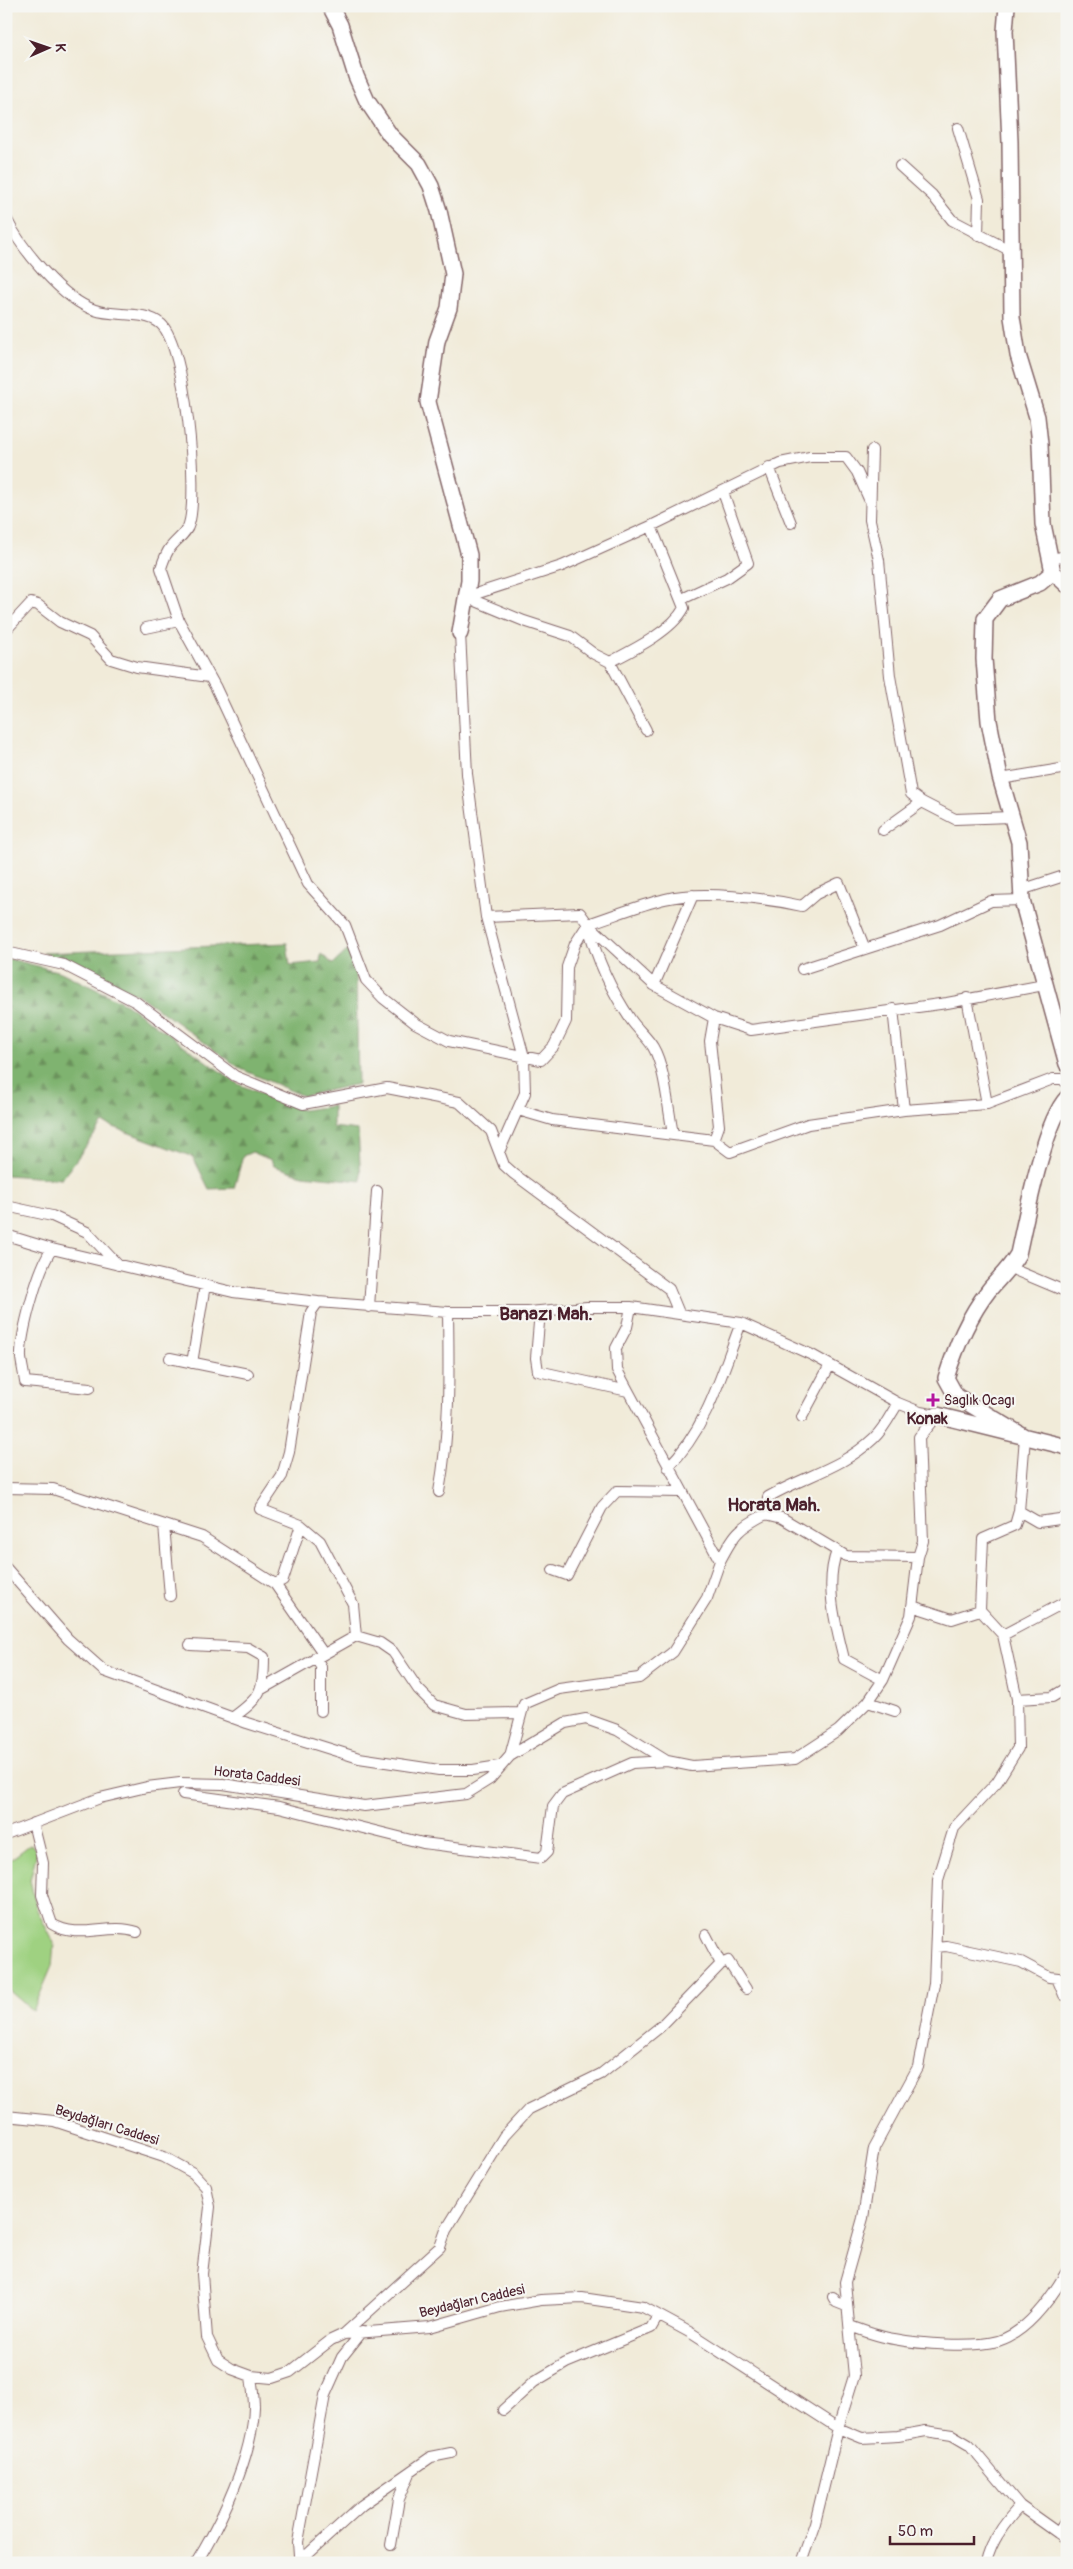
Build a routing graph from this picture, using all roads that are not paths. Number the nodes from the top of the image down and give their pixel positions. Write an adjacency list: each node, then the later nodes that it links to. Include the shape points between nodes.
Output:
1 (330, 6): 17 (main road, via 367,101 390,135 418,164 431,186 451,265 449,308 437,341 428,402 469,556)
2 (1007, 6): 7 (main road)
3 (958, 128): 6 (street, via 979,199)
4 (900, 166): 6 (street, via 932,195 952,220)
5 (6, 218): 19 (street, via 44,273 71,295 94,310 151,318 162,324 171,338 186,403 194,500 189,527 169,549 161,568)
6 (978, 236): 7 (street)
7 (1011, 251): 15 (main road, via 1012,317 1018,355 1036,417 1043,524)
8 (872, 450): 11 (street)
9 (768, 468): 10 (street); 11 (street, via 810,456 846,457 858,472); 12 (street)
10 (722, 492): 13 (street); 18 (street, via 748,563 727,578)
11 (869, 499): 28 (street, via 903,759 911,794)
12 (791, 523)
13 (651, 526): 17 (street, via 562,566); 18 (street)
14 (1067, 556): 15 (street)
15 (1052, 566): 16 (main road); 27 (main road, via 1040,583 1000,599 985,619 984,659 989,721)
16 (1067, 585)
17 (466, 597): 22 (main road); 23 (street, via 570,636)
18 (682, 599): 23 (street, via 684,608 680,615 646,642)
19 (179, 621): 20 (street); 24 (street)
20 (146, 628)
21 (6, 630): 24 (street, via 31,603 90,636 111,659 136,667)
22 (460, 633): 34 (street, via 467,774)
23 (610, 662): 25 (street)
24 (209, 677): 44 (street, via 308,884 345,924 366,980 415,1023 449,1041)
25 (646, 730)
26 (1067, 768): 27 (street)
27 (1000, 779): 29 (main road)
28 (922, 802): 29 (street, via 955,819); 30 (street)
29 (1011, 816): 32 (main road, via 1019,842)
30 (883, 830)
31 (1067, 875): 32 (street)
32 (1022, 895): 36 (street, via 991,901 940,925); 40 (main road)
33 (693, 896): 35 (street, via 665,899); 36 (street, via 778,901 802,906 816,894 839,883); 39 (street)
34 (486, 917): 35 (street, via 580,913); 44 (street)
35 (588, 924): 39 (street); 44 (street, via 575,944 567,967 566,1021 554,1046 541,1060); 51 (street, via 593,945 616,996 653,1048)
36 (864, 949): 38 (street)
37 (6, 952): 53 (street, via 64,965 136,1002 235,1076 303,1104 387,1088 459,1102 491,1131)
38 (802, 969)
39 (654, 985): 43 (street)
40 (1044, 985): 41 (street); 45 (main road)
41 (968, 998): 42 (street); 48 (street)
42 (893, 1009): 43 (street, via 751,1030); 50 (street)
43 (714, 1018): 52 (street, via 710,1041 719,1126)
44 (524, 1057): 49 (street, via 525,1093)
45 (1067, 1064)
46 (1067, 1083): 48 (street, via 1053,1079)
47 (1067, 1098): 59 (main road, via 1048,1136 1018,1254)
48 (987, 1104): 50 (street)
49 (518, 1110): 51 (street, via 552,1120); 53 (street)
50 (904, 1110): 52 (street, via 808,1124 730,1152)
51 (673, 1134): 52 (street)
52 (714, 1140)
53 (500, 1152): 67 (street, via 504,1165 514,1174 669,1290)
54 (378, 1192): 63 (street)
55 (6, 1206): 58 (street, via 52,1216 88,1232)
56 (6, 1235): 57 (street)
57 (52, 1249): 58 (street); 73 (street, via 44,1260 26,1326 21,1358 25,1382)
58 (118, 1265): 60 (street)
59 (1010, 1268): 61 (street); 80 (main road, via 970,1317 946,1378 956,1396)
60 (205, 1285): 62 (street, via 233,1292); 70 (street)
61 (1067, 1292)
62 (318, 1302): 63 (street); 90 (street, via 311,1312 289,1452 282,1476 260,1509)
63 (369, 1307): 66 (street)
64 (630, 1307): 65 (street); 67 (street); 74 (street, via 627,1326 616,1348 617,1370)
65 (540, 1311): 66 (street); 74 (street, via 538,1371)
66 (448, 1312): 84 (street, via 447,1449)
67 (679, 1313): 68 (street)
68 (741, 1323): 71 (street); 82 (street, via 708,1407 684,1452)
69 (170, 1358): 70 (street)
70 (192, 1363): 72 (street)
71 (830, 1365): 75 (street); 78 (street)
72 (248, 1374)
73 (90, 1388)
74 (628, 1390): 82 (street)
75 (898, 1403): 76 (street); 87 (street, via 876,1436 843,1463 786,1486 768,1497)
76 (920, 1412): 77 (street); 79 (street)
77 (937, 1415): 79 (street); 80 (main road)
78 (802, 1417)
79 (919, 1437): 92 (street, via 923,1541)
80 (1025, 1437): 81 (main road); 86 (street)
81 (1067, 1447)
82 (668, 1467): 85 (street)
83 (6, 1488): 89 (street, via 53,1489)
84 (439, 1492)
85 (682, 1492): 93 (street); 95 (street, via 617,1491 602,1507 567,1575)
86 (1019, 1511): 88 (street, via 1038,1522); 100 (street, via 1015,1525 983,1539)
87 (766, 1514): 91 (street, via 782,1518); 93 (street, via 744,1525)
88 (1067, 1518)
89 (164, 1524): 96 (street, via 202,1537); 97 (street)
90 (301, 1525): 96 (street, via 283,1580); 102 (street, via 320,1540 353,1604)
91 (837, 1551): 92 (street, via 846,1556); 105 (street, via 831,1567 836,1628 844,1659)
92 (918, 1557): 99 (street)
93 (720, 1561): 112 (street, via 707,1598 673,1652 639,1678 559,1689 524,1704)
94 (6, 1568): 113 (street, via 68,1640 104,1671)
95 (553, 1570)
96 (275, 1584): 104 (street)
97 (170, 1596)
98 (1067, 1601): 101 (street)
99 (912, 1606): 100 (street, via 952,1619); 105 (street, via 911,1616)
100 (980, 1610): 101 (street)
101 (1003, 1635): 108 (street)
102 (356, 1636): 104 (street); 112 (street, via 380,1643 393,1652 418,1689 434,1705 466,1714)
103 (190, 1645): 107 (street, via 248,1648 264,1657)
104 (320, 1655): 107 (street); 110 (street)
105 (883, 1680): 109 (street)
106 (1067, 1688): 108 (street, via 1052,1697)
107 (262, 1689): 113 (street, via 255,1701)
108 (1016, 1699): 122 (street, via 1018,1748 997,1782 954,1828 938,1880)
109 (868, 1702): 111 (street); 115 (street, via 838,1731 795,1759 692,1766)
110 (321, 1711)
111 (895, 1711)
112 (520, 1713): 114 (street)
113 (232, 1718): 116 (street, via 359,1758 439,1770)
114 (510, 1756): 115 (street, Horata Caddesi, via 565,1723 586,1719 617,1730); 116 (street, Horata Caddesi)
115 (668, 1761): 117 (street, via 632,1763 562,1794 553,1806 547,1852 541,1858 423,1843 279,1807)
116 (499, 1766): 118 (street, Horata Caddesi, via 490,1779 466,1794 418,1801 364,1806 223,1784 180,1783 100,1798)
117 (183, 1794)
118 (34, 1822): 119 (street, Horata Caddesi); 120 (street, via 43,1863 42,1895 52,1924 72,1932 118,1929)
119 (6, 1834)
120 (137, 1932)
121 (706, 1935): 123 (street)
122 (936, 1947): 124 (street, via 946,1946 1021,1962 1049,1977); 130 (street, via 934,1984 918,2067 874,2148 863,2218 845,2282)
123 (721, 1964): 125 (street, via 728,1961); 134 (street, via 660,2027 600,2074 529,2109 504,2136 446,2230 440,2247)
124 (1062, 1978): 126 (street)
125 (746, 1989)
126 (1064, 1995)
127 (6, 2116): 135 (street, Beydağları Caddesi, via 54,2121 164,2157 193,2173 206,2187 210,2207 202,2274 207,2337 218,2360)
128 (1067, 2271): 132 (street, via 1035,2316 998,2341 959,2344 894,2339)
129 (833, 2297): 130 (street)
130 (846, 2306): 132 (street)
131 (658, 2316): 133 (street, Beydağları Caddesi, via 643,2307 582,2298 541,2300 500,2307 430,2327); 136 (street, via 651,2328 566,2363); 137 (street, Beydağları Caddesi, via 691,2333)
132 (850, 2326): 137 (street, via 854,2376)
133 (362, 2332): 134 (street, Beydağları Caddesi); 139 (street, via 342,2357 325,2395 298,2542 299,2556 308,2554 362,2505)
134 (344, 2334): 135 (street, Beydağları Caddesi, via 331,2340 290,2372 272,2378)
135 (251, 2376): 145 (street, via 252,2427 239,2474 210,2541)
136 (503, 2410)
137 (838, 2428): 140 (street, Beydağları Caddesi, via 862,2438 926,2431 952,2435 969,2445); 146 (street, via 815,2523)
138 (451, 2453): 139 (street, via 430,2457)
139 (411, 2470): 144 (street, via 399,2499)
140 (1020, 2506): 142 (street, Beydağları Caddesi); 147 (street, via 1006,2520)
141 (1067, 2519): 142 (street)
142 (1058, 2533): 143 (street, Beydağları Caddesi)
143 (1067, 2539)
144 (391, 2546)
145 (196, 2563)
146 (801, 2563)
147 (986, 2563)

